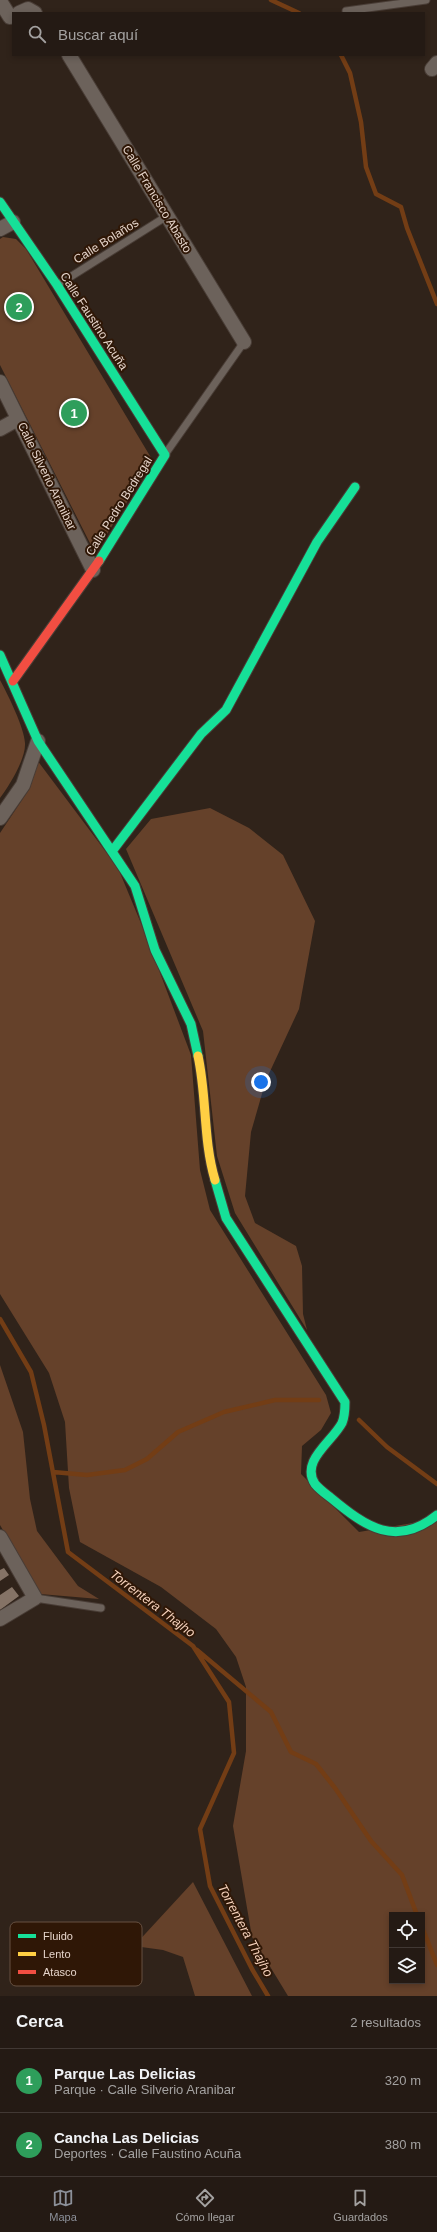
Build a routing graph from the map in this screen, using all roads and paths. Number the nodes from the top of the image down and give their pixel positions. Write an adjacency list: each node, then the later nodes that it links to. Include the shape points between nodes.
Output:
1 (426, 0): 3 (lane)
2 (0, 2): 6 (street)
3 (346, 11)
4 (20, 12): 5 (street, via 28,8)
5 (34, 12)
6 (10, 17)
7 (70, 56): 9 (street, Calle Francisco Abasto)
8 (0, 202): 10 (street, Calle Faustino Acuña)
9 (167, 216): 12 (lane, Calle Bolaños); 13 (street, Calle Francisco Abasto)
10 (13, 222): 11 (street); 12 (street, Calle Faustino Acuña)
11 (0, 229)
12 (57, 285): 17 (street, Calle Faustino Acuña)
13 (244, 342): 17 (lane, Calle Pedro Bedregal)
14 (0, 382): 15 (street, Calle Silverio Aranibar)
15 (18, 419): 16 (street); 19 (street, Calle Silverio Aranibar)
16 (0, 428)
17 (165, 455): 19 (street, Calle Pedro Bedregal)
18 (355, 487): 24 (street, via 317,542 226,710 201,734)
19 (93, 570): 21 (street, Calle Pedro Bedregal)
20 (0, 655): 21 (street)
21 (13, 681): 22 (street)
22 (38, 741): 23 (street, via 23,785); 24 (street)
23 (0, 818)
24 (113, 850): 25 (street, via 135,886 155,950 191,1024 203,1080 209,1160 226,1218 345,1402 348,1412 342,1425 314,1462 311,1472 315,1484 354,1520 379,1531 398,1532 419,1528)
25 (437, 1515)
26 (0, 1537): 27 (street)
27 (35, 1598): 28 (lane); 29 (street)
28 (101, 1608)
29 (0, 1619)

